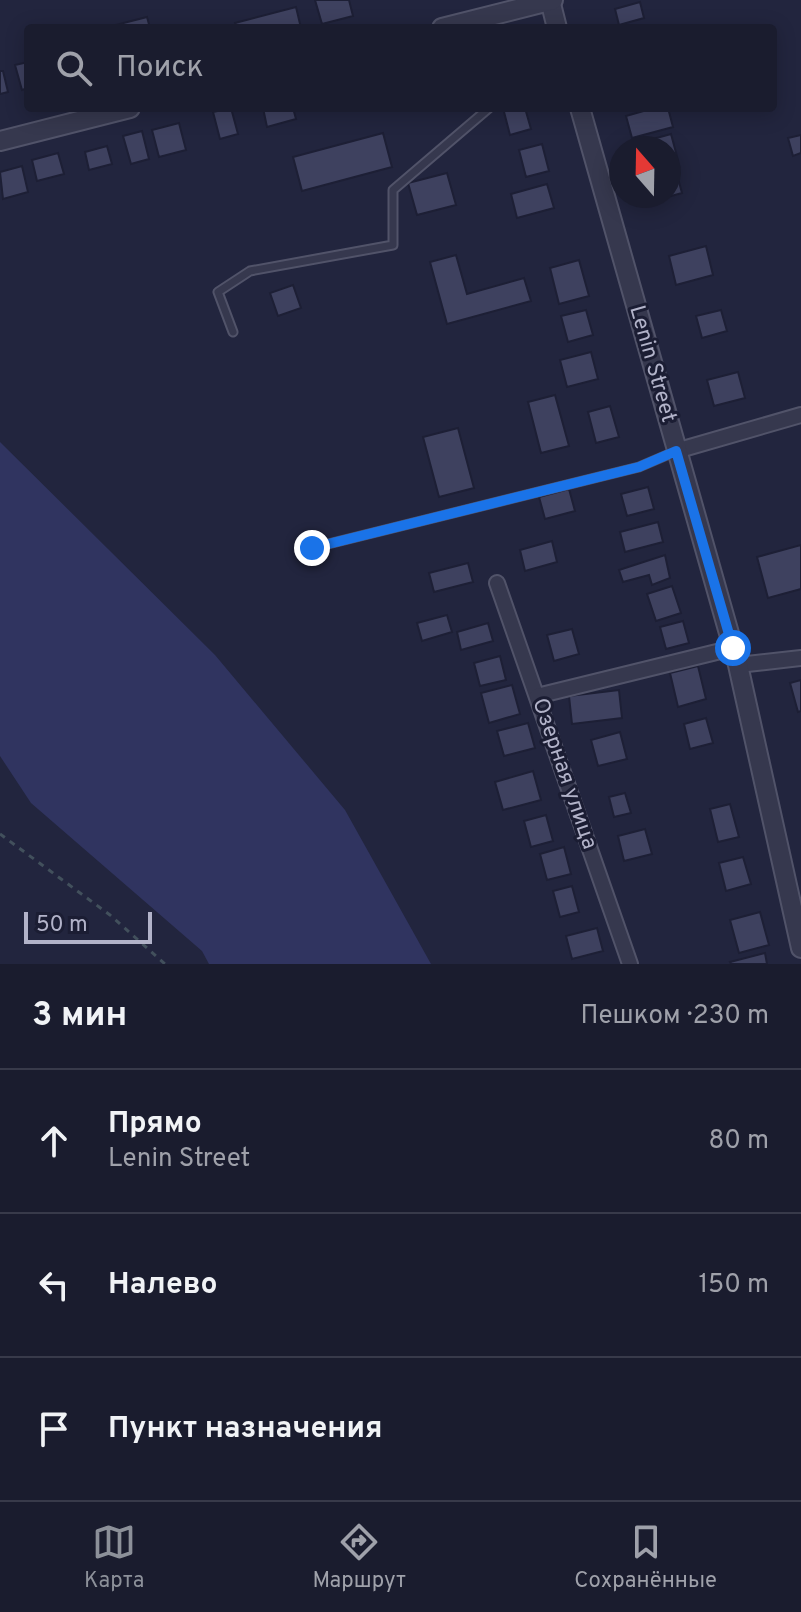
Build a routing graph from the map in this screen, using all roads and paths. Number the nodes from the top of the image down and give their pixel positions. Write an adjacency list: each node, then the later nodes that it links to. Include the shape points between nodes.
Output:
1 (551, 0): 2 (street); 3 (street)
2 (458, 24)
3 (556, 24)
4 (114, 112): 7 (street)
5 (484, 112): 8 (lane, via 393,190 393,245 250,271 218,292)
6 (581, 112): 10 (street, Lenin Street)
7 (0, 141)
8 (233, 332)
9 (801, 415): 10 (street)
10 (676, 451): 11 (lane, via 639,467); 13 (street, Lenin Street)
11 (312, 548)
12 (497, 583): 15 (street, Озерная улица)
13 (736, 657): 14 (street); 15 (street); 17 (street, Lenin Street)
14 (801, 658)
15 (537, 696): 19 (street, Озерная улица)
16 (0, 834): 18 (path, via 110,915)
17 (801, 948)
18 (165, 964)
19 (630, 964)

